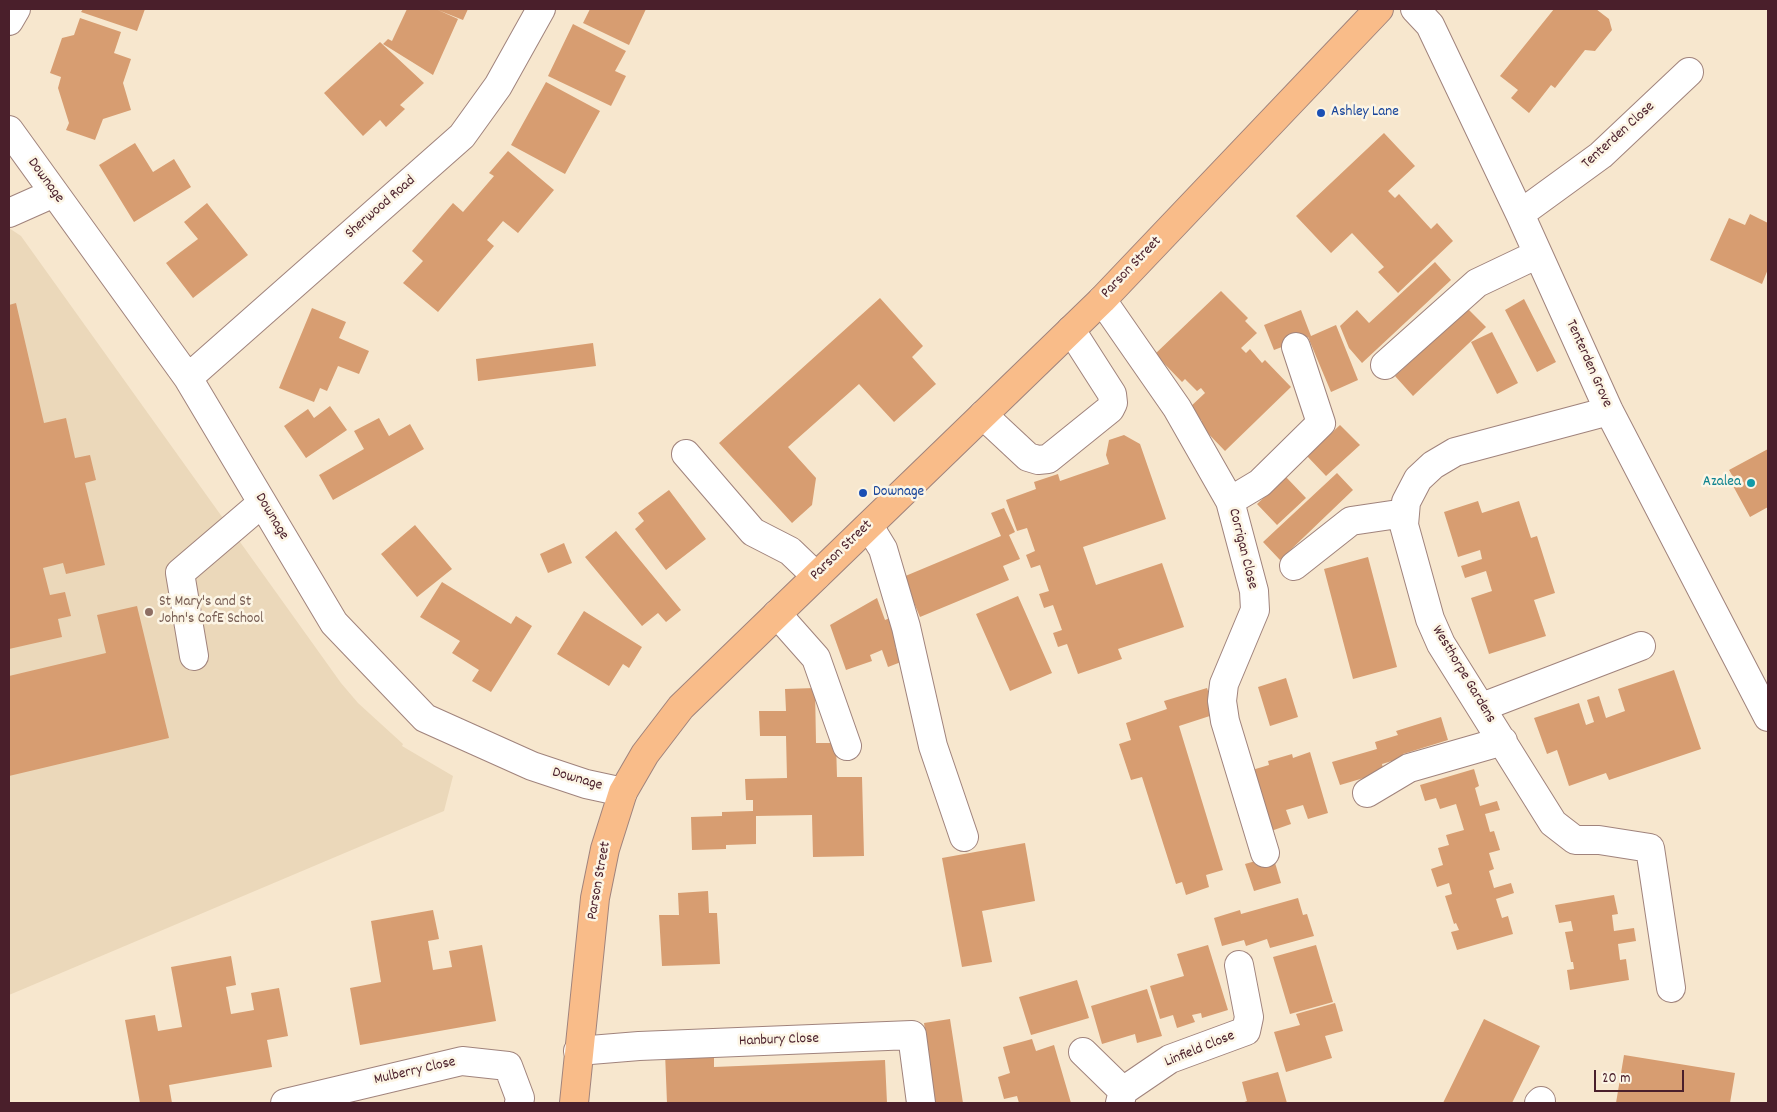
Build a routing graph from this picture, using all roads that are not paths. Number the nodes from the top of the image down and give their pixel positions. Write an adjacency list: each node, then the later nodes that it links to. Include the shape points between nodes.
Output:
1 (16, 9): 5 (street)
2 (541, 9): 16 (street, Sherwood Road, via 498,86 462,136)
3 (1379, 9): 12 (main road, Parson Street)
4 (1415, 9): 10 (street, Tenterden Grove, via 1430,25)
5 (9, 21)
6 (1689, 72): 10 (street, Tenterden Close, via 1601,155)
7 (9, 130): 8 (street, Downage)
8 (54, 193): 9 (street); 16 (street, Downage)
9 (9, 212)
10 (1520, 214): 11 (street, Tenterden Grove)
11 (1538, 254): 15 (street, via 1477,283); 17 (street, Tenterden Grove)
12 (1102, 300): 13 (main road, Parson Street); 20 (street, Corrigan Close, via 1177,408)
13 (1071, 330): 18 (main road, Parson Street); 18 (street, via 1112,394 1110,409 1048,459 1038,460 1028,457)
14 (1296, 347): 20 (street, via 1322,423 1260,483)
15 (1384, 366)
16 (188, 378): 21 (street, Downage)
17 (1609, 411): 22 (street, Westhorpe Gardens, via 1456,452 1433,465 1418,479 1406,502); 30 (street, Tenterden Grove)
18 (983, 415): 23 (main road, Parson Street)
19 (686, 454): 25 (street, via 753,532 790,552)
20 (1230, 501): 36 (street, Corrigan Close, via 1254,591 1255,610 1224,684 1222,701 1225,722)
21 (262, 503): 28 (street, via 180,572); 33 (street, Downage, via 334,623 425,718 532,766)
22 (1405, 513): 24 (street, via 1352,521); 29 (street, Westhorpe Gardens, via 1404,525 1430,619 1441,644)
23 (868, 526): 25 (main road, Parson Street); 35 (street, via 883,549 906,627 933,746)
24 (1294, 566)
25 (816, 576): 26 (main road, Parson Street)
26 (777, 614): 32 (street, via 816,658); 33 (main road, Parson Street, via 680,708 645,754)
27 (1641, 646): 29 (street)
28 (194, 656)
29 (1482, 707): 31 (street, Westhorpe Gardens)
30 (1768, 717)
31 (1503, 741): 34 (street, via 1409,768); 38 (street, Westhorpe Gardens, via 1553,823 1575,840 1600,840 1650,848)
32 (847, 746)
33 (623, 792): 39 (main road, Parson Street, via 608,834 595,898)
34 (1367, 793)
35 (964, 837)
36 (1265, 853)
37 (1239, 965): 41 (street, Linfield Close, via 1249,1017 1246,1031 1170,1059)
38 (1671, 988)
39 (578, 1052): 44 (main road, Parson Street); 45 (street, Hanbury Close, via 912,1035)
40 (1083, 1052): 41 (street, Linfield Close)
41 (1122, 1097)
42 (285, 1103): 43 (street, Mulberry Close, via 462,1061 508,1066)
43 (519, 1103)
44 (574, 1103)
45 (921, 1103)

